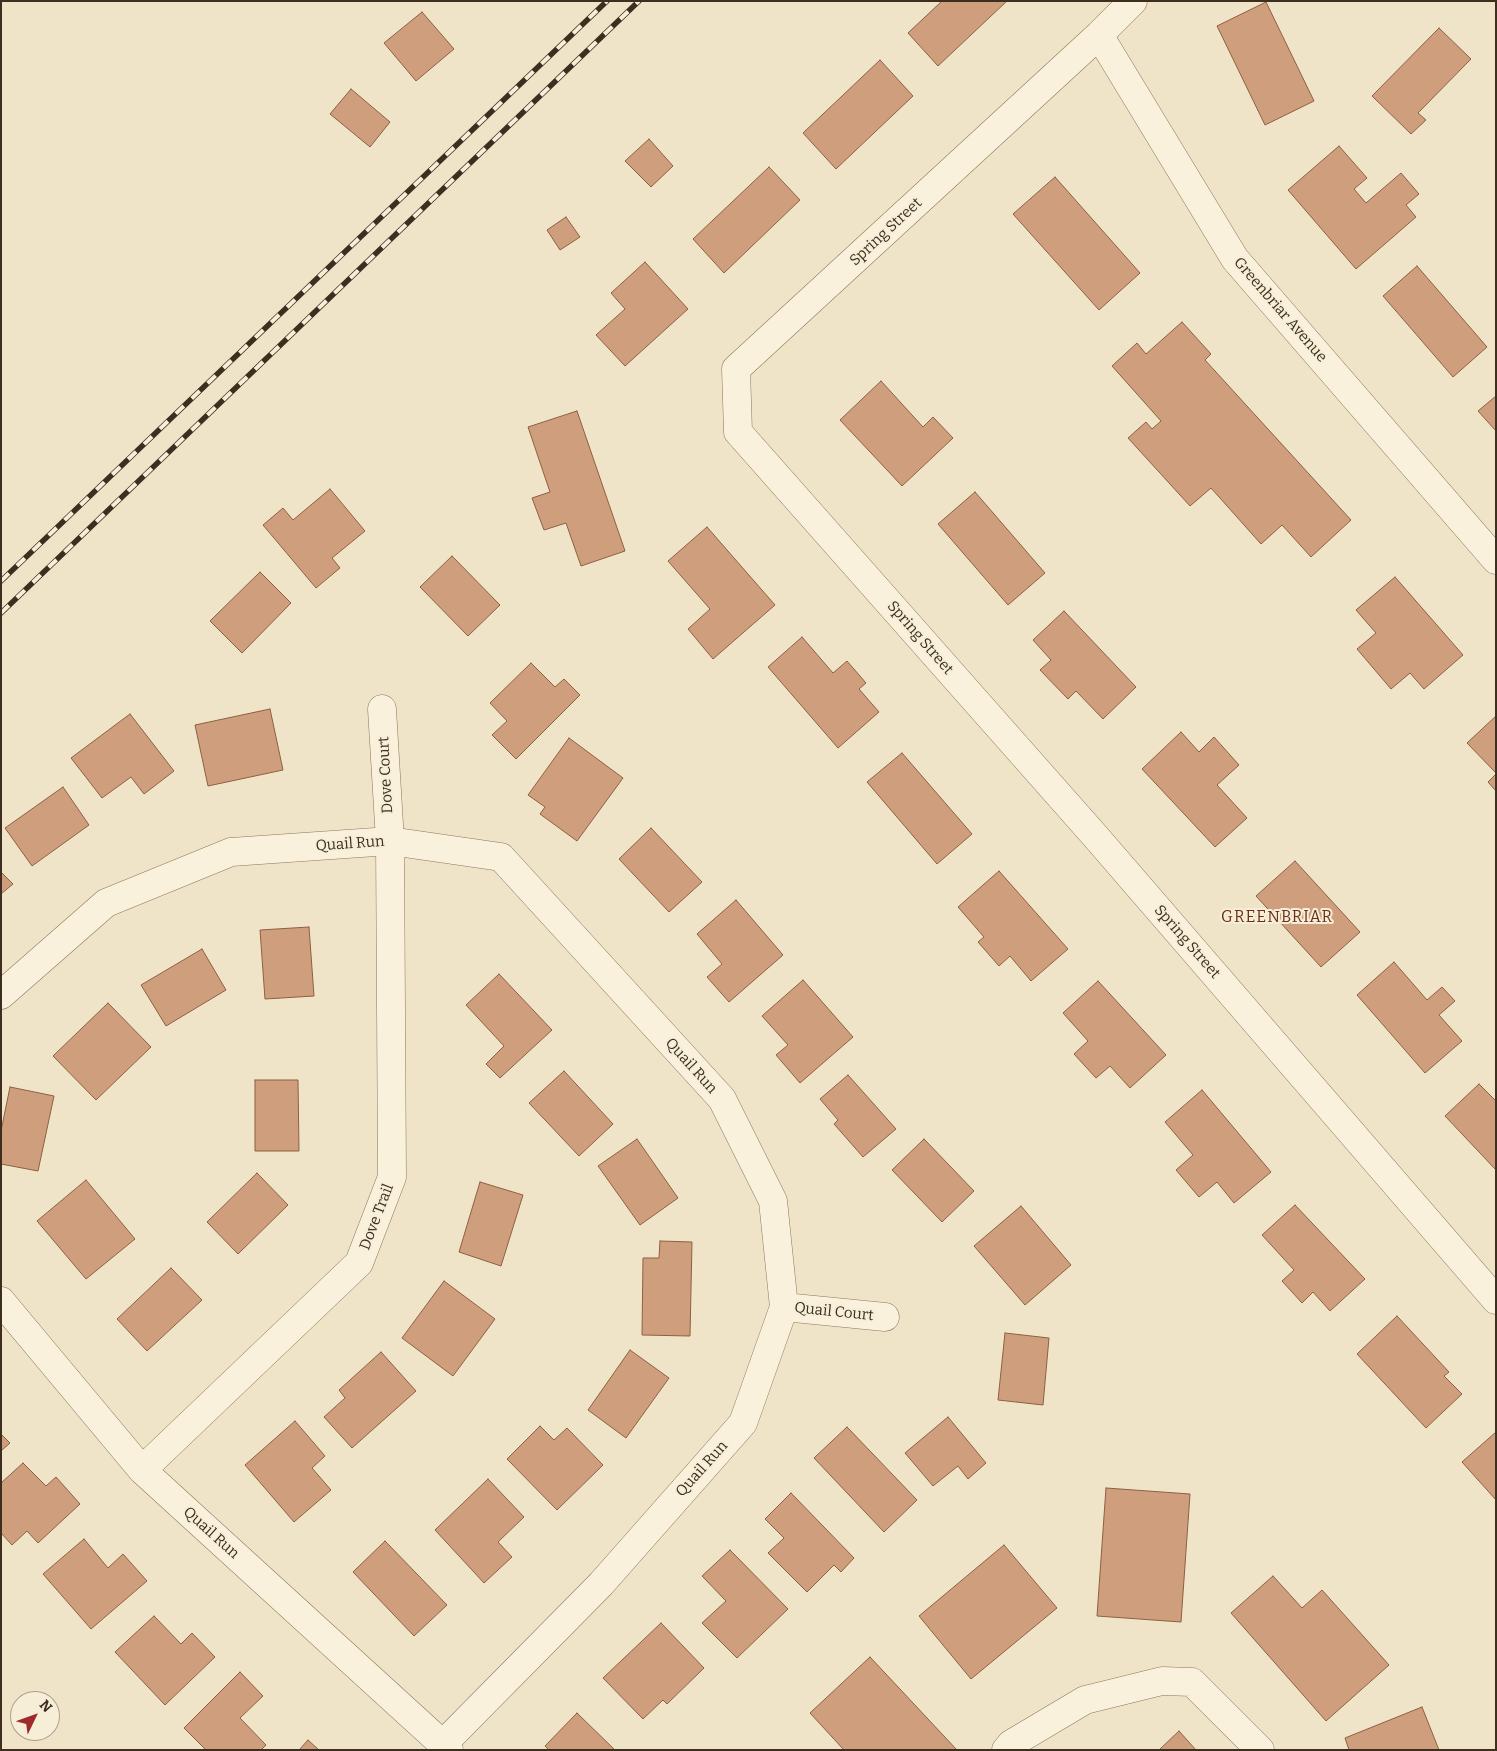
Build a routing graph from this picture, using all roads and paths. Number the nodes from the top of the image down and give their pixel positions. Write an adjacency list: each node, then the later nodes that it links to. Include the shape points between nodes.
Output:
1 (1133, 1): 2 (street, Spring Street)
2 (1099, 35): 3 (street, Greenbriar Avenue, via 1235,259); 7 (street, Spring Street, via 736,369 738,432 1096,837)
3 (1496, 560)
4 (382, 709): 5 (street, Dove Court)
5 (390, 841): 6 (street, Quail Run, via 232,852 106,903); 9 (street, Quail Run, via 500,857 722,1099 773,1201); 11 (street, Dove Trail, via 392,1177 363,1254 359,1262)
6 (1, 995)
7 (1496, 1300)
8 (1, 1301): 11 (street, Quail Run)
9 (784, 1307): 10 (street, Quail Court); 12 (street, Quail Run, via 743,1423 601,1584)
10 (885, 1317)
11 (142, 1470): 12 (street, Quail Run)
12 (446, 1747)
13 (1006, 1750): 14 (street, via 1085,1700 1162,1681 1192,1682)
14 (1260, 1750)

